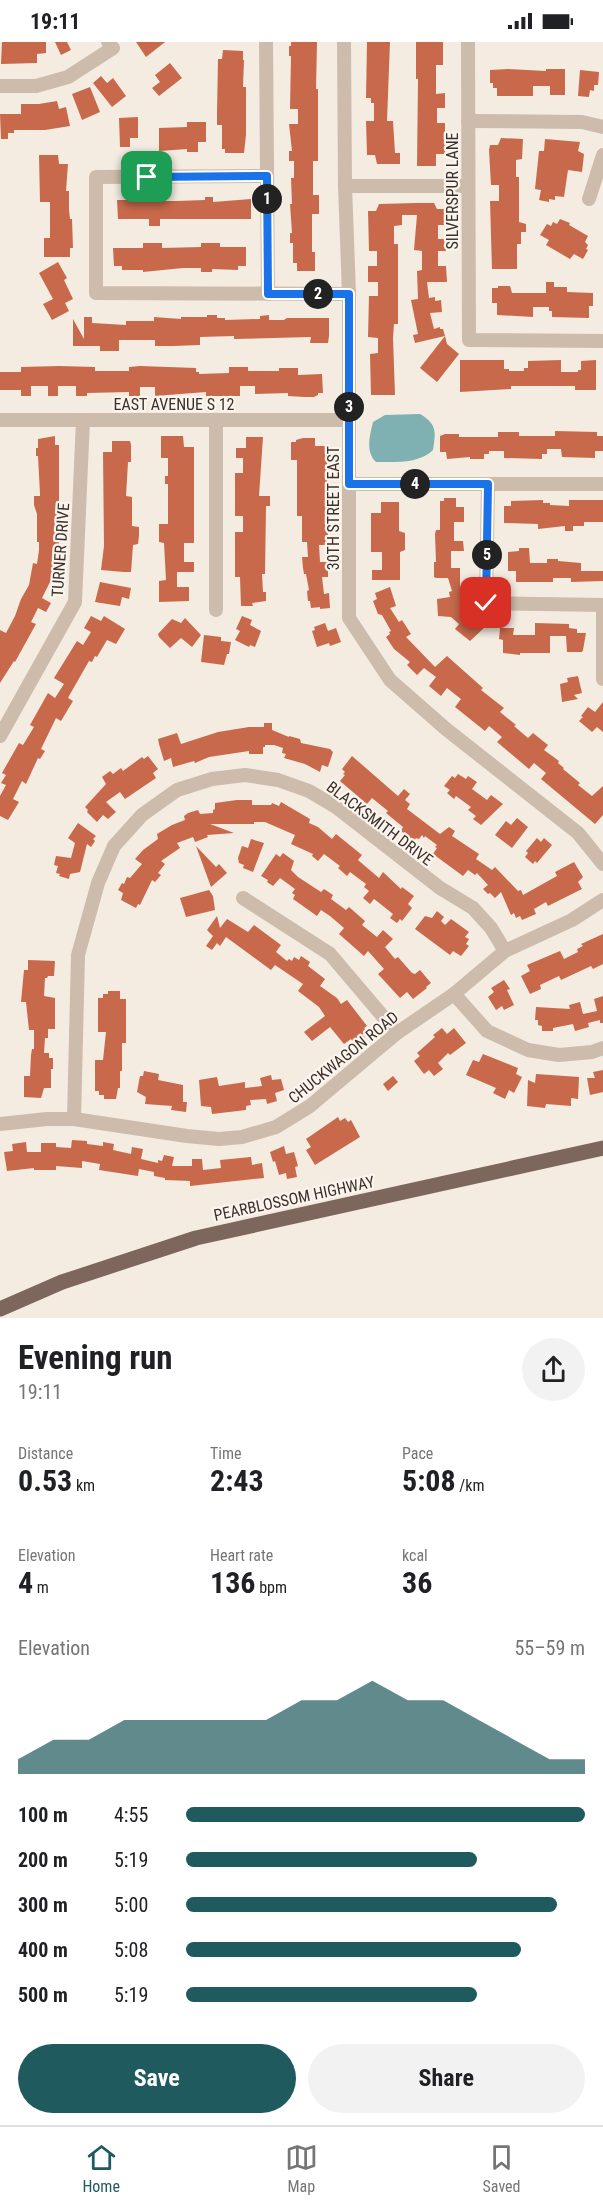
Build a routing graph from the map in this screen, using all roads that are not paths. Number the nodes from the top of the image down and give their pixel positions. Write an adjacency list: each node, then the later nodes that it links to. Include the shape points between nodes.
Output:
1 (266, 42): 9 (street)
2 (344, 42): 10 (street, 30TH STREET EAST)
3 (468, 42): 6 (street, SILVERSPUR LANE)
4 (110, 45): 5 (street, via 68,77 36,86)
5 (0, 86)
6 (468, 121): 7 (street, via 582,122); 11 (street, SILVERSPUR LANE)
7 (603, 127)
8 (603, 155): 12 (street)
9 (267, 176): 13 (street); 13 (street, via 96,177 96,293)
10 (345, 186): 11 (street); 14 (street, 30TH STREET EAST)
11 (467, 186): 15 (street, SILVERSPUR LANE, via 469,340)
12 (589, 200)
13 (268, 294): 14 (street)
14 (349, 294): 18 (street, 30TH STREET EAST)
15 (603, 341)
16 (0, 420): 17 (street, EAST AVENUE S 12)
17 (83, 420): 19 (street, EAST AVENUE S 12); 27 (street, TURNER DRIVE, via 75,602)
18 (349, 420): 19 (street, EAST AVENUE S 12); 20 (street, 30TH STREET EAST)
19 (216, 421): 24 (street)
20 (349, 484): 21 (street); 28 (street, 30TH STREET EAST, via 350,618 390,680 578,833)
21 (488, 484): 22 (street); 23 (street, via 486,603)
22 (603, 484)
23 (603, 605)
24 (216, 610)
25 (603, 612): 26 (street)
26 (603, 679)
27 (0, 736)
28 (603, 864)
29 (243, 898): 33 (street, via 330,954)
30 (603, 900): 31 (street, CHUCKWAGON ROAD, via 572,920)
31 (505, 951): 32 (street, CHUCKWAGON ROAD); 35 (street, BLACKSMITH DRIVE, via 474,908 440,888 336,807 309,791 278,780 245,775 212,779 177,790 142,815 114,846 98,883 78,955)
32 (454, 994): 33 (street, CHUCKWAGON ROAD); 34 (street, via 487,1031 528,1050 559,1055)
33 (397, 1033): 35 (street, CHUCKWAGON ROAD, via 310,1106 259,1133 219,1139)
34 (603, 1048)
35 (74, 1119): 36 (street, CHUCKWAGON ROAD)
36 (0, 1124)
37 (603, 1148): 38 (main road, PEARBLOSSOM HIGHWAY, via 196,1238 73,1278)
38 (0, 1309)

